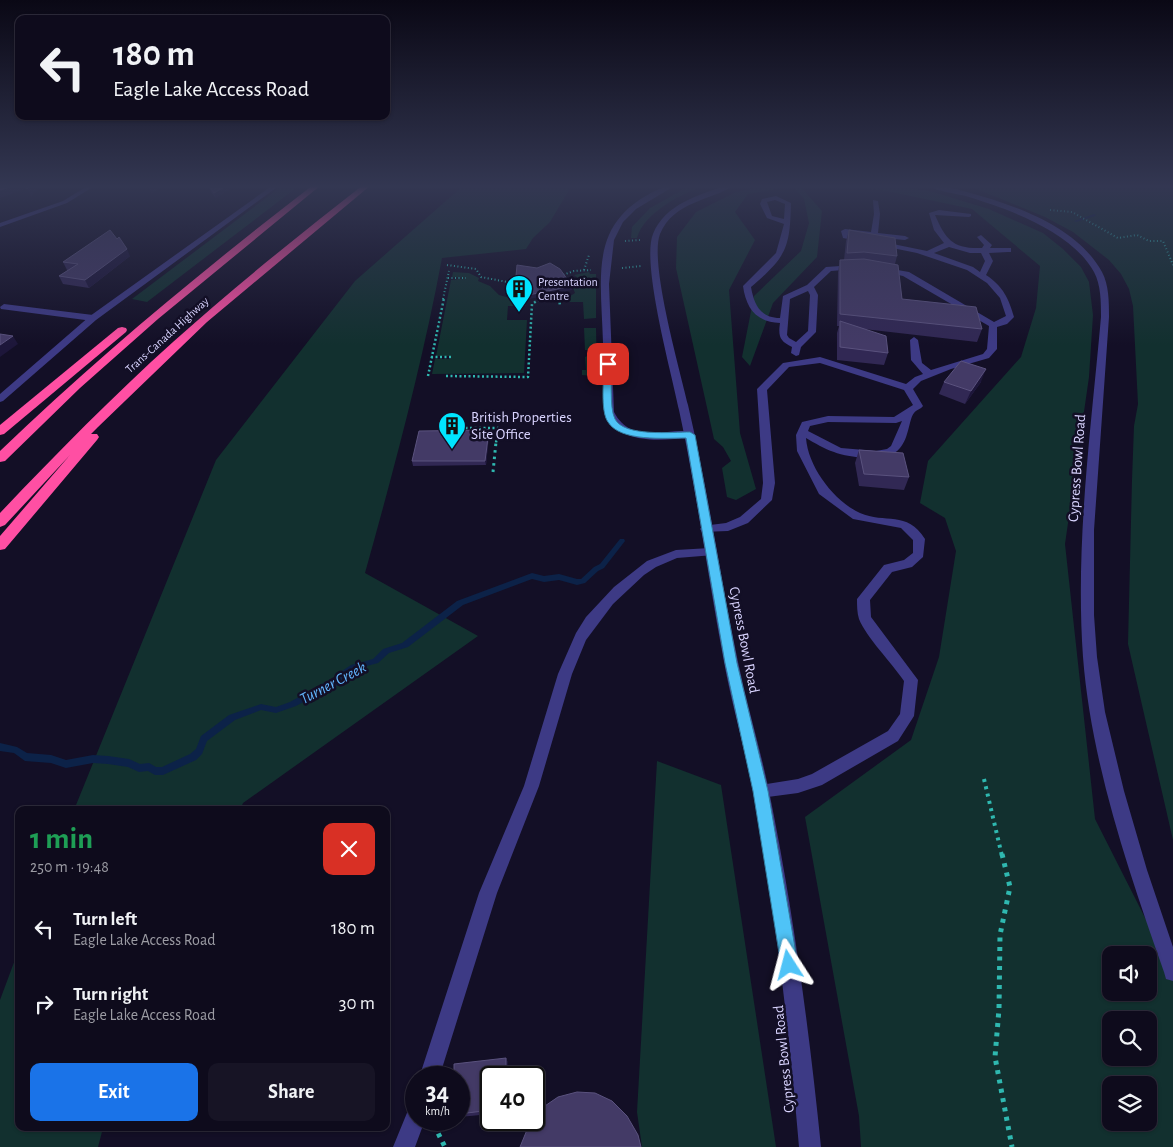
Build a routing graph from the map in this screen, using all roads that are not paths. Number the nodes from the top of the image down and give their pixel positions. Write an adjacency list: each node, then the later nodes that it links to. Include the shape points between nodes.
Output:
1 (203, 239): 21 (street)
2 (248, 239): 17 (highway, Trans-Canada Highway)
3 (302, 239): 27 (highway, Trans-Canada Highway)
4 (611, 239): 34 (street, via 606,271 609,412 612,421 634,434)
5 (655, 239): 34 (street, Cypress Bowl Road, via 654,266)
6 (784, 239): 22 (street, via 780,254 747,286 750,305 760,315)
7 (852, 239): 14 (street)
8 (944, 239): 11 (street)
9 (982, 239): 13 (street, via 988,245)
10 (1065, 239): 41 (street, Cypress Bowl Road, via 1097,270 1103,284 1105,317 1088,546 1090,659 1121,817)
11 (948, 244): 13 (street, via 970,251); 14 (street)
12 (1008, 250): 13 (street)
13 (985, 251): 18 (street, via 989,261)
14 (929, 253): 18 (street)
15 (861, 267): 19 (street, via 829,269)
16 (876, 269): 23 (street, via 906,274)
17 (201, 275): 32 (highway, via 131,323); 35 (highway, Trans-Canada Highway, via 101,362)
18 (982, 276): 23 (street, via 991,282 1010,308 1010,317)
19 (810, 287): 22 (street, via 786,298); 25 (street, via 814,296 812,332)
20 (4, 307): 21 (street)
21 (93, 318): 30 (street)
22 (785, 321): 25 (street, via 785,340)
23 (993, 325): 28 (street, via 992,349 986,356)
24 (914, 340): 28 (street, via 915,360)
25 (796, 346): 26 (street)
26 (796, 363): 29 (street, via 820,360); 37 (street, via 786,364 762,389 768,483 766,500 744,520 728,527)
27 (152, 367): 36 (highway, Trans-Canada Highway); 38 (highway)
28 (930, 374): 29 (street)
29 (908, 388): 31 (street, via 918,406)
30 (0, 399)
31 (909, 412): 33 (street, via 896,420 828,419 806,424); 33 (street, via 904,431 894,449 886,454 838,450)
32 (0, 431)
33 (802, 432): 40 (street, via 802,451 823,491 858,516 905,526 919,539 919,554 908,564 888,568 863,599 865,618 911,680 910,694 907,716 893,736 816,780)
34 (690, 435): 37 (street, Cypress Bowl Road)
35 (0, 458)
36 (0, 522)
37 (706, 529): 39 (street, Cypress Bowl Road)
38 (0, 545)
39 (710, 552): 40 (street, Cypress Bowl Road); 42 (street, via 677,554 642,570 614,594 590,622 576,646 537,770 488,893)
40 (760, 791): 45 (street, Cypress Bowl Road, via 786,939)
41 (1173, 972)
42 (433, 1066)
43 (410, 1131): 44 (street)
44 (404, 1147)
45 (810, 1147)

